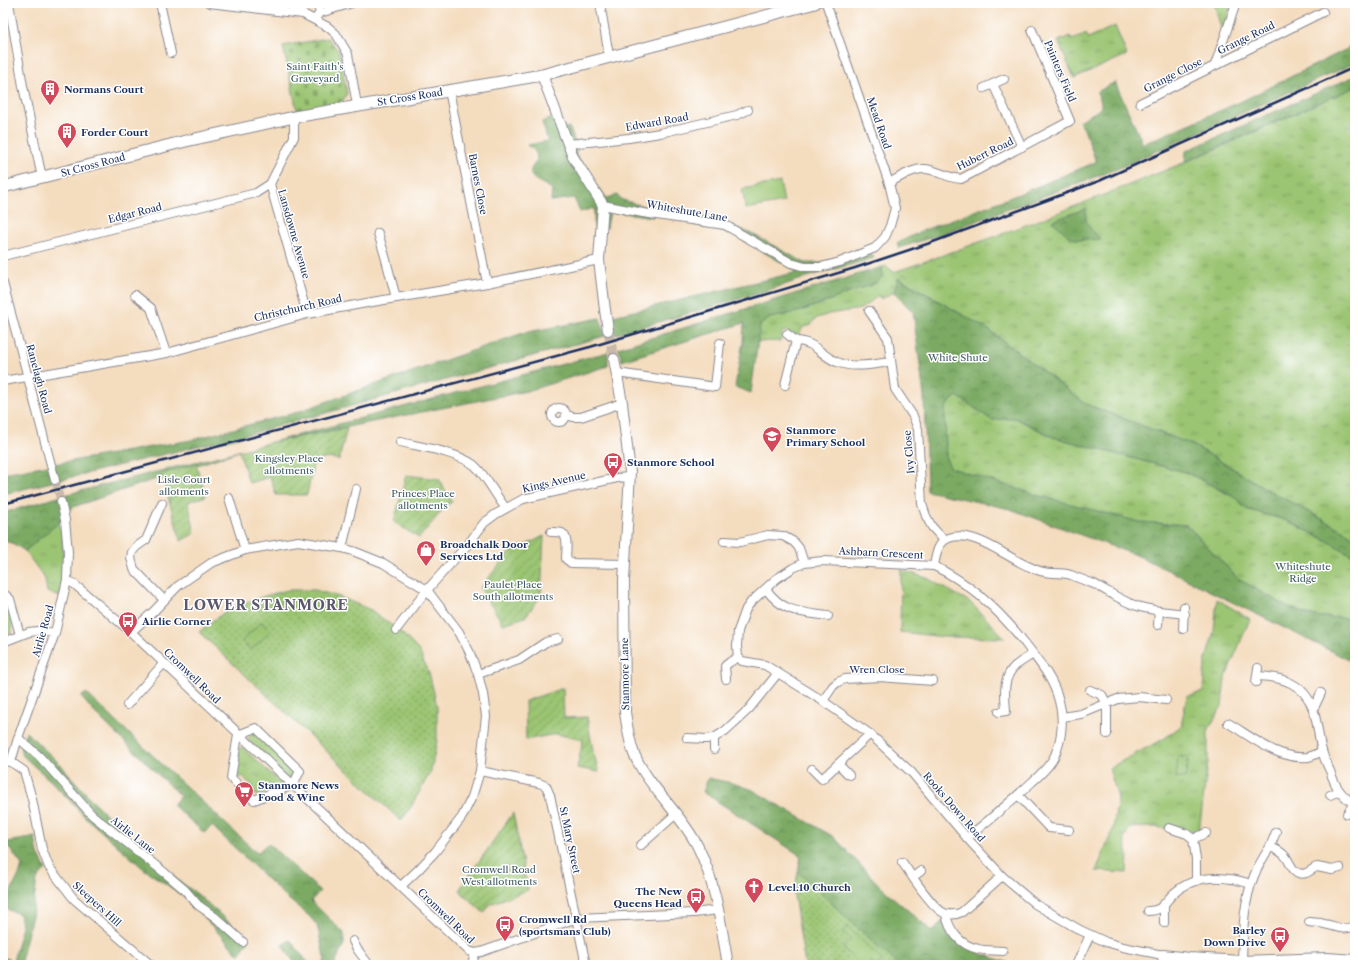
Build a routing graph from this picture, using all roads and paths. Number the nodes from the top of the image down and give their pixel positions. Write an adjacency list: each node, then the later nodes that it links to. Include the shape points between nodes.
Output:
1 (9, 3): 29 (street)
2 (160, 3): 14 (street)
3 (209, 3): 10 (street)
4 (318, 3): 12 (street)
5 (352, 3): 12 (street)
6 (600, 3): 15 (street)
7 (815, 3): 15 (main road, St Cross Road)
8 (826, 3): 30 (street, Mead Road)
9 (1236, 3): 16 (street, Grange Road)
10 (281, 7): 12 (street)
11 (1323, 12): 16 (street, Grange Road)
12 (317, 16): 23 (street, via 336,34 345,49)
13 (1032, 30): 26 (street, Painters Field)
14 (171, 53)
15 (609, 56): 17 (main road, St Cross Road)
16 (1215, 65): 22 (street, Grange Close)
17 (542, 75): 21 (main road, St Cross Road); 27 (street)
18 (1004, 79): 19 (street)
19 (993, 84): 20 (street); 28 (street, Hubert Road)
20 (984, 88)
21 (449, 90): 23 (main road, St Cross Road); 39 (street, Barnes Close)
22 (1140, 103)
23 (357, 105): 25 (main road, St Cross Road)
24 (748, 110): 27 (street, Edward Road, via 737,115 660,133)
25 (294, 117): 29 (main road, St Cross Road, via 186,141); 31 (street, Lansdowne Avenue, via 294,137)
26 (1070, 120): 28 (street, Hubert Road)
27 (568, 144): 33 (street, via 573,157)
28 (1022, 147): 30 (street, Hubert Road, via 962,179 951,179 930,169 914,170)
29 (42, 178): 32 (main road, St Cross Road)
30 (889, 183): 35 (street, Mead Road, via 895,208 890,226)
31 (270, 184): 36 (street, Edgar Road, via 254,193); 43 (street, Lansdowne Avenue)
32 (3, 187)
33 (603, 205): 35 (street, Whiteshute Lane, via 725,225 790,263 805,268 840,262); 37 (street)
34 (378, 232): 41 (street)
35 (875, 248)
36 (3, 256)
37 (599, 260): 39 (street, Christchurch Road); 44 (street)
38 (3, 283): 52 (street, Ranelagh Road)
39 (487, 283): 41 (street, Christchurch Road)
40 (135, 295): 48 (street, via 151,308)
41 (396, 298): 43 (street, Christchurch Road)
42 (869, 312): 50 (street, Ivy Close, via 888,338)
43 (307, 314): 48 (street, Christchurch Road)
44 (608, 330)
45 (787, 334): 46 (street)
46 (796, 341): 50 (street, via 811,344 832,359 851,366); 54 (street)
47 (720, 343): 51 (street, via 715,387)
48 (166, 353): 52 (street, Christchurch Road)
49 (614, 359): 51 (street, Stanmore Lane)
50 (891, 362): 66 (street, Ivy Close, via 895,389 913,416 918,429 922,504 932,527)
51 (617, 373): 55 (street, Stanmore Lane)
52 (28, 377): 53 (street, Christchurch Road); 59 (street, Ranelagh Road)
53 (3, 382)
54 (785, 385)
55 (622, 403): 56 (street, via 581,417); 58 (street, Stanmore Lane)
56 (566, 416)
57 (400, 442): 64 (street, via 452,455 474,465)
58 (630, 476): 64 (street, Kings Avenue, via 523,499); 71 (street, Stanmore Lane)
59 (56, 480)
60 (356, 489): 68 (street)
61 (229, 498): 69 (street)
62 (61, 502): 73 (street, Airlie Road, via 68,552)
63 (162, 503): 77 (street, via 146,540 136,547 131,558 134,569)
64 (505, 508): 75 (street, Kings Avenue, via 484,523)
65 (551, 532): 71 (street, via 564,536 566,559 571,563)
66 (944, 540): 72 (street, via 938,548); 78 (street, via 962,537 985,543 1031,568 1070,575 1094,584 1128,603)
67 (724, 541): 70 (street, via 740,542 768,535 782,536 794,542 799,548)
68 (342, 548): 69 (street, via 298,541); 75 (street, via 383,563)
69 (245, 550): 77 (street, via 211,563 178,586)
70 (804, 563): 72 (street, Ashbarn Crescent, via 823,560); 74 (street, Ashbarn Crescent, via 784,573)
71 (624, 564): 126 (street, Stanmore Lane, via 627,729 638,761)
72 (934, 566): 88 (street, Ashbarn Crescent, via 972,589 992,606)
73 (67, 580): 83 (street, Cromwell Road); 84 (street, Airlie Road)
74 (766, 589): 79 (street, via 781,605 792,610); 89 (street, Ashbarn Crescent, via 751,602 742,617 738,631)
75 (427, 590): 82 (street, Kings Avenue); 92 (street, via 459,632)
76 (3, 593): 85 (street, via 10,598)
77 (164, 600): 83 (street)
78 (1159, 611): 80 (street); 81 (street, via 1185,610)
79 (828, 616)
80 (1158, 625)
81 (1183, 629)
82 (396, 630)
83 (131, 632): 90 (street, Cromwell Road)
84 (55, 633): 85 (street, via 37,631); 111 (street, Airlie Road)
85 (20, 635): 87 (street)
86 (558, 640): 92 (street, via 546,642 519,660)
87 (3, 642)
88 (1033, 654): 105 (street, via 1014,666 1009,674 1005,683 1006,711); 106 (street, Ashbarn Crescent, via 1053,683)
89 (738, 657): 91 (street, Rooks Down Road, via 742,661 765,665); 94 (street, via 725,666)
90 (164, 663): 103 (street); 110 (street, Cromwell Road)
91 (778, 673): 101 (street, Rooks Down Road); 113 (street, via 749,709)
92 (478, 674): 119 (street, via 486,716)
93 (1257, 676): 104 (street, via 1278,678 1298,687 1307,696)
94 (726, 679)
95 (916, 680): 96 (street, Wren Close); 97 (street, Wren Close); 101 (street, Wren Close, via 879,677 845,679 833,686)
96 (933, 681)
97 (915, 689)
98 (1090, 690): 102 (street, via 1102,695)
99 (1321, 693): 104 (street)
100 (1166, 700): 102 (street, via 1139,697 1118,699)
101 (823, 701): 108 (street, Rooks Down Road)
102 (1107, 704): 106 (street, via 1081,714); 109 (street)
103 (127, 705)
104 (1313, 710): 115 (street)
105 (999, 712)
106 (1062, 717): 123 (street, Ashbarn Crescent, via 1055,756 1042,773)
107 (1228, 723): 115 (street, via 1282,754 1309,757)
108 (870, 734): 117 (street); 132 (street, Rooks Down Road, via 912,773)
109 (1107, 734)
110 (238, 735): 121 (street, Cromwell Road); 121 (street, via 256,728 300,771); 121 (street, via 231,778 254,800)
111 (18, 738): 116 (street, Airlie Road); 154 (street, Airlie Lane, via 39,756 92,815 165,873 198,905 215,916)
112 (687, 738): 113 (street)
113 (714, 738): 114 (street)
114 (714, 749)
115 (1322, 751): 122 (street)
116 (7, 761): 160 (street, Sleepers Hill, via 24,771 42,849 49,867 74,899)
117 (838, 764): 118 (street, via 822,779); 120 (street)
118 (812, 769)
119 (480, 771): 143 (street, via 472,797 462,817 435,852); 148 (street, St Mary Street, via 546,786)
120 (849, 775)
121 (293, 785): 143 (street, Cromwell Road)
122 (1339, 791): 124 (street); 125 (street)
123 (1018, 795): 129 (street, via 1049,828); 132 (street, Ashbarn Crescent)
124 (1330, 795)
125 (1354, 803): 127 (street)
126 (676, 814): 134 (street); 145 (street, Stanmore Lane, via 691,834 705,862)
127 (1347, 814)
128 (1169, 828): 133 (street, via 1187,834)
129 (1069, 830)
130 (1276, 832): 135 (street)
131 (1206, 833): 133 (street)
132 (967, 838): 139 (street, Rooks Down Road)
133 (1193, 839): 141 (street)
134 (640, 846)
135 (1270, 847): 137 (street, via 1280,852 1293,870 1299,873 1306,873 1317,867 1332,870); 142 (street)
136 (902, 862): 140 (street)
137 (1340, 868)
138 (921, 871): 140 (street)
139 (1002, 876): 147 (street, via 962,912); 152 (street, Rooks Down Road, via 1034,904)
140 (913, 877): 147 (street, via 933,904)
141 (1196, 881): 142 (street, via 1220,877); 144 (street, via 1183,886)
142 (1251, 884): 159 (street, via 1243,925)
143 (401, 886): 156 (street, Cromwell Road, via 463,947)
144 (1164, 905): 146 (street, via 1155,911); 150 (street)
145 (718, 910): 148 (street, Cromwell Road); 164 (street, Stanmore Lane)
146 (1148, 911)
147 (946, 914): 155 (street, via 948,924 962,942 978,949)
148 (577, 918): 156 (street, Cromwell Road); 163 (street, St Mary Street)
149 (1308, 922): 151 (street, via 1340,929)
150 (1164, 923)
151 (1355, 926)
152 (1090, 935): 157 (street, Rooks Down Road); 165 (street)
153 (353, 941): 161 (street)
154 (243, 942)
155 (1003, 951)
156 (475, 953): 162 (street)
157 (1163, 960): 159 (street, via 1189,958)
158 (1355, 960): 159 (street, via 1327,958)
159 (1242, 961)
160 (151, 965)
161 (369, 965)
162 (472, 965)
163 (586, 965)
164 (728, 965)
165 (1076, 965)

